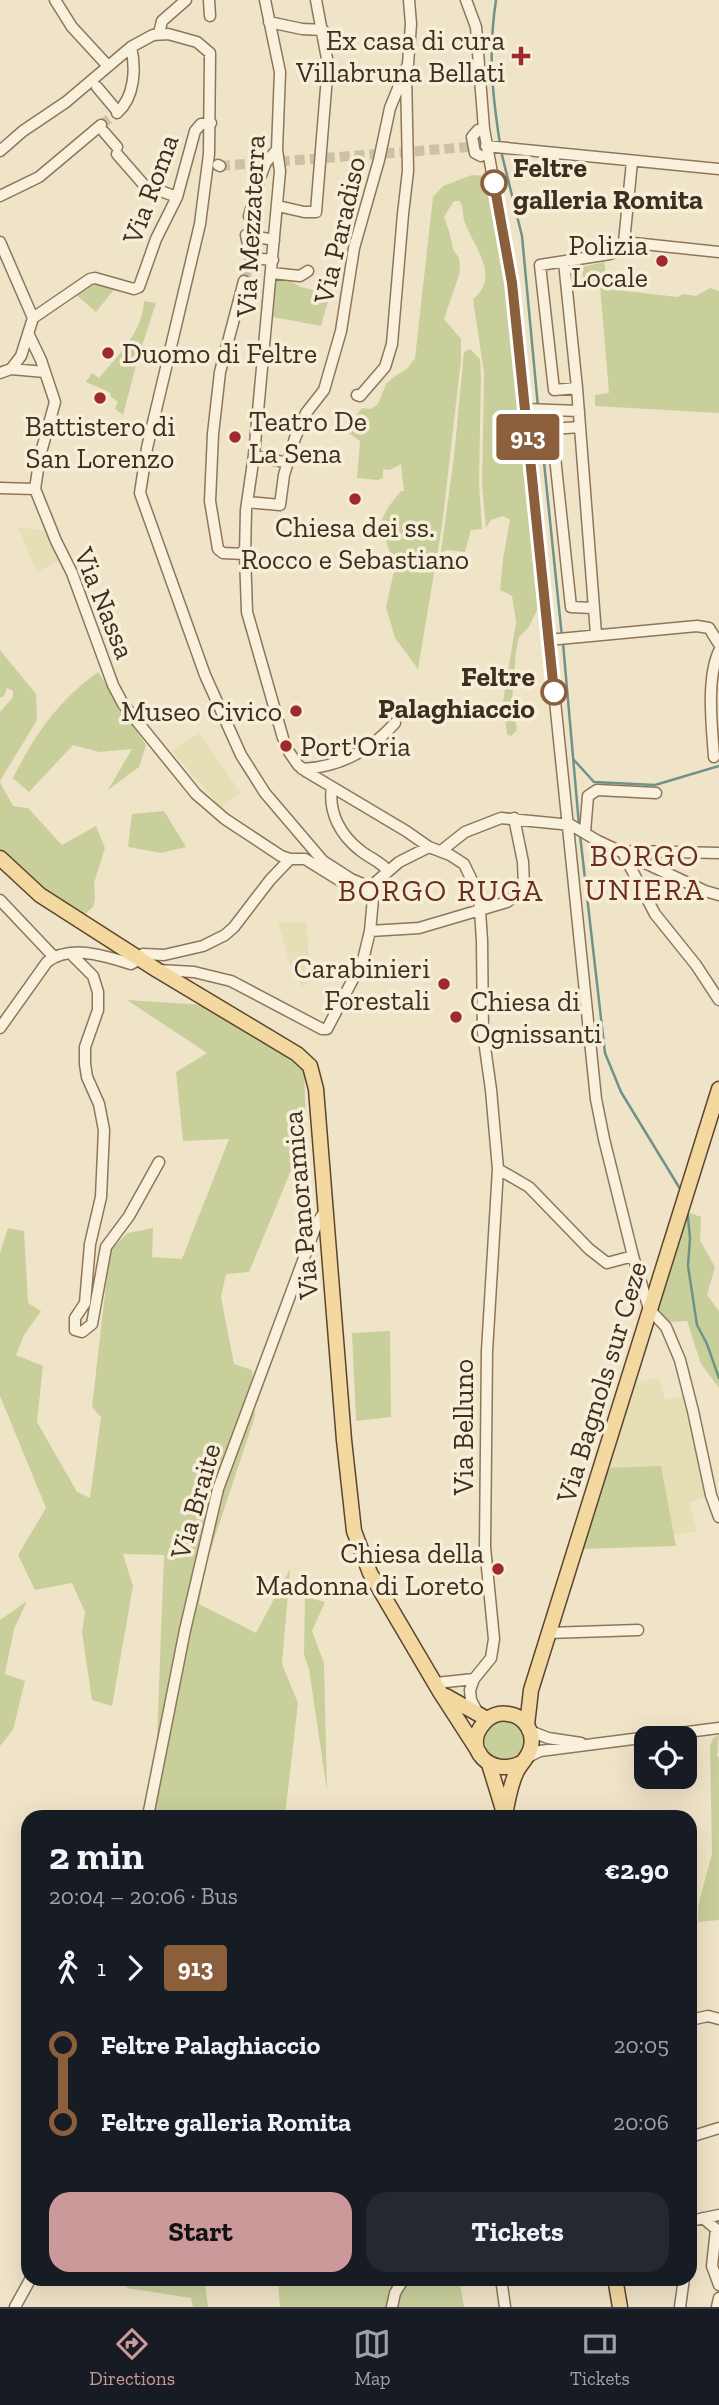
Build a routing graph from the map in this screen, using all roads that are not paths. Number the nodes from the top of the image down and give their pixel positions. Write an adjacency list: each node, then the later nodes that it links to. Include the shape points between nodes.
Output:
1 (55, 0): 13 (street, via 72,27)
2 (186, 0): 11 (street, via 162,21)
3 (209, 0): 8 (street)
4 (265, 0): 9 (street, Via Mezzaterra)
5 (316, 0): 10 (street)
6 (409, 0): 14 (street, Via Paradiso)
7 (466, 0): 17 (street, via 476,27)
8 (210, 16)
9 (269, 22): 10 (street); 19 (street, Via Mezzaterra, via 280,72)
10 (323, 30): 24 (street, via 328,64 316,212)
11 (159, 33): 12 (street); 16 (street, Via Roma, via 197,43 210,53)
12 (131, 47): 13 (street); 15 (street, via 135,64 124,106 117,112)
13 (107, 65): 18 (street)
14 (406, 70): 40 (street, via 408,171 392,344 385,367 360,396); 45 (street, Via Paradiso, via 390,108 354,248 341,331 321,395 302,420)
15 (97, 87)
16 (211, 123): 23 (street, Via Roma, via 201,124 195,131); 72 (street, via 197,241 140,494 205,675 241,755 265,793 323,861)
17 (483, 148): 20 (street); 41 (street)
18 (0, 150)
19 (277, 150): 24 (street, Via Mezzaterra); 25 (street, via 266,162)
20 (632, 162): 21 (street); 28 (street)
21 (719, 169)
22 (0, 196): 23 (street, via 39,177 103,128 144,185)
23 (177, 197): 35 (street, Via Roma, via 137,289 90,279)
24 (278, 206): 26 (street, Via Mezzaterra)
25 (247, 225): 26 (street); 30 (street, via 251,258)
26 (274, 240): 30 (street, Via Mezzaterra)
27 (0, 242): 35 (street)
28 (624, 242): 29 (street); 31 (street, via 610,254)
29 (719, 252)
30 (273, 260): 33 (street, Via Mezzaterra)
31 (564, 262): 39 (street); 39 (street, via 540,265 554,390)
32 (308, 271): 33 (street, via 300,276)
33 (272, 273): 44 (street, Via Mezzaterra)
34 (244, 281): 49 (street, via 220,372 210,501 216,547 223,553)
35 (33, 318): 36 (street)
36 (29, 335): 37 (street, via 21,356); 38 (street)
37 (5, 371): 38 (street)
38 (45, 372): 47 (street, via 55,402)
39 (577, 388): 42 (street)
40 (357, 394)
41 (534, 409): 42 (street); 52 (street)
42 (579, 411): 43 (street)
43 (580, 428): 50 (street); 50 (street, via 552,429 571,607)
44 (254, 455): 45 (street); 48 (street, Via Mezzaterra)
45 (287, 463): 48 (street, Via Paradiso, via 280,505)
46 (0, 488): 47 (street)
47 (35, 489): 70 (street, Via Nassa, via 123,704 212,809)
48 (247, 506): 49 (street, Via Mezzaterra)
49 (244, 554): 56 (street, Via Mezzaterra, via 248,620)
50 (593, 608): 51 (street)
51 (596, 634): 52 (street); 53 (street, via 704,626 714,632)
52 (551, 639): 63 (street)
53 (719, 644)
54 (719, 651): 58 (street, via 711,714)
55 (395, 723): 59 (street, via 375,742 340,763)
56 (283, 738)
57 (289, 752): 59 (street)
58 (714, 757)
59 (302, 769): 60 (street, Via Belluno)
60 (332, 787): 65 (street, Via Belluno); 71 (street, via 331,806 343,833)
61 (656, 793): 64 (street, via 592,792)
62 (514, 818): 63 (street); 66 (street, via 477,826); 75 (street, via 524,886 507,902)
63 (570, 825): 64 (street); 87 (street, via 596,1099)
64 (585, 832): 68 (street)
65 (429, 847): 66 (street, Via Belluno); 71 (street)
66 (441, 851): 75 (street, Via Belluno, via 464,864)
67 (719, 853): 68 (street)
68 (625, 854): 73 (street); 81 (street, via 655,915)
69 (0, 858): 79 (main road, Via Panoramica, via 40,895)
70 (290, 859): 72 (street, Via Nassa, via 305,859 347,886); 79 (street, via 225,935 203,946 164,955 143,954)
71 (388, 871): 72 (street)
72 (371, 889): 76 (street)
73 (719, 895)
74 (0, 901): 78 (street)
75 (481, 910): 76 (street, via 419,928); 85 (street, Via Belluno, via 483,1033)
76 (370, 931): 80 (street, via 363,960 327,1029 231,981 209,974)
77 (69, 953): 78 (street); 79 (street, via 131,964); 84 (street, via 93,976 98,992 85,1064 104,1130 101,1197 90,1244 85,1303 75,1318 75,1330 82,1332 92,1324 106,1247)
78 (54, 957): 82 (street)
79 (140, 959): 80 (main road, Via Panoramica)
80 (157, 970): 86 (main road, Via Panoramica, via 310,1066)
81 (719, 1000)
82 (0, 1028)
83 (718, 1095): 88 (main road, Via Bagnols sur Ceze)
84 (159, 1162)
85 (498, 1169): 87 (street, via 529,1187 607,1263); 92 (street, Via Belluno, via 487,1351 485,1547 494,1648)
86 (326, 1211): 93 (main road, Via Panoramica, via 356,1538 370,1573); 102 (street, Via Braite, via 317,1223 218,1489)
87 (632, 1255): 88 (street)
88 (649, 1309): 89 (street, via 666,1327 680,1360); 91 (main road, Via Bagnols sur Ceze)
89 (719, 1517)
90 (638, 1630): 91 (street)
91 (548, 1633): 94 (main road, Via Bagnols sur Ceze)
92 (474, 1679): 93 (street); 96 (street, via 471,1700)
93 (438, 1687): 96 (main road, Via Panoramica); 100 (main road, Via Panoramica)
94 (531, 1690): 95 (main road, Via Bagnols sur Ceze); 97 (main road, Via Bagnols sur Ceze)
95 (508, 1713): 96 (main road); 97 (main road)
96 (483, 1717): 100 (main road, via 477,1735)
97 (529, 1728): 99 (street, via 557,1740); 101 (main road, via 532,1743)
98 (719, 1728): 99 (street)
99 (605, 1744): 101 (street, via 540,1751)
100 (484, 1759): 101 (main road, via 505,1769); 103 (main road)
101 (523, 1761): 104 (main road)
102 (149, 1810)
103 (503, 1810)
104 (506, 1810)
105 (697, 2018): 106 (street)
106 (719, 2020)
107 (719, 2128): 108 (street)
108 (697, 2135)
109 (719, 2215): 110 (street)
110 (703, 2218): 111 (street); 112 (street, via 716,2229 712,2266)
111 (697, 2219)
112 (719, 2285)
113 (27, 2286): 119 (street)
114 (399, 2286): 120 (street)
115 (502, 2286): 121 (street)
116 (616, 2286): 122 (main road)
117 (683, 2286): 123 (street)
118 (719, 2298): 124 (street)
119 (15, 2307)
120 (392, 2307)
121 (505, 2307)
122 (620, 2307)
123 (680, 2307)
124 (717, 2307)

